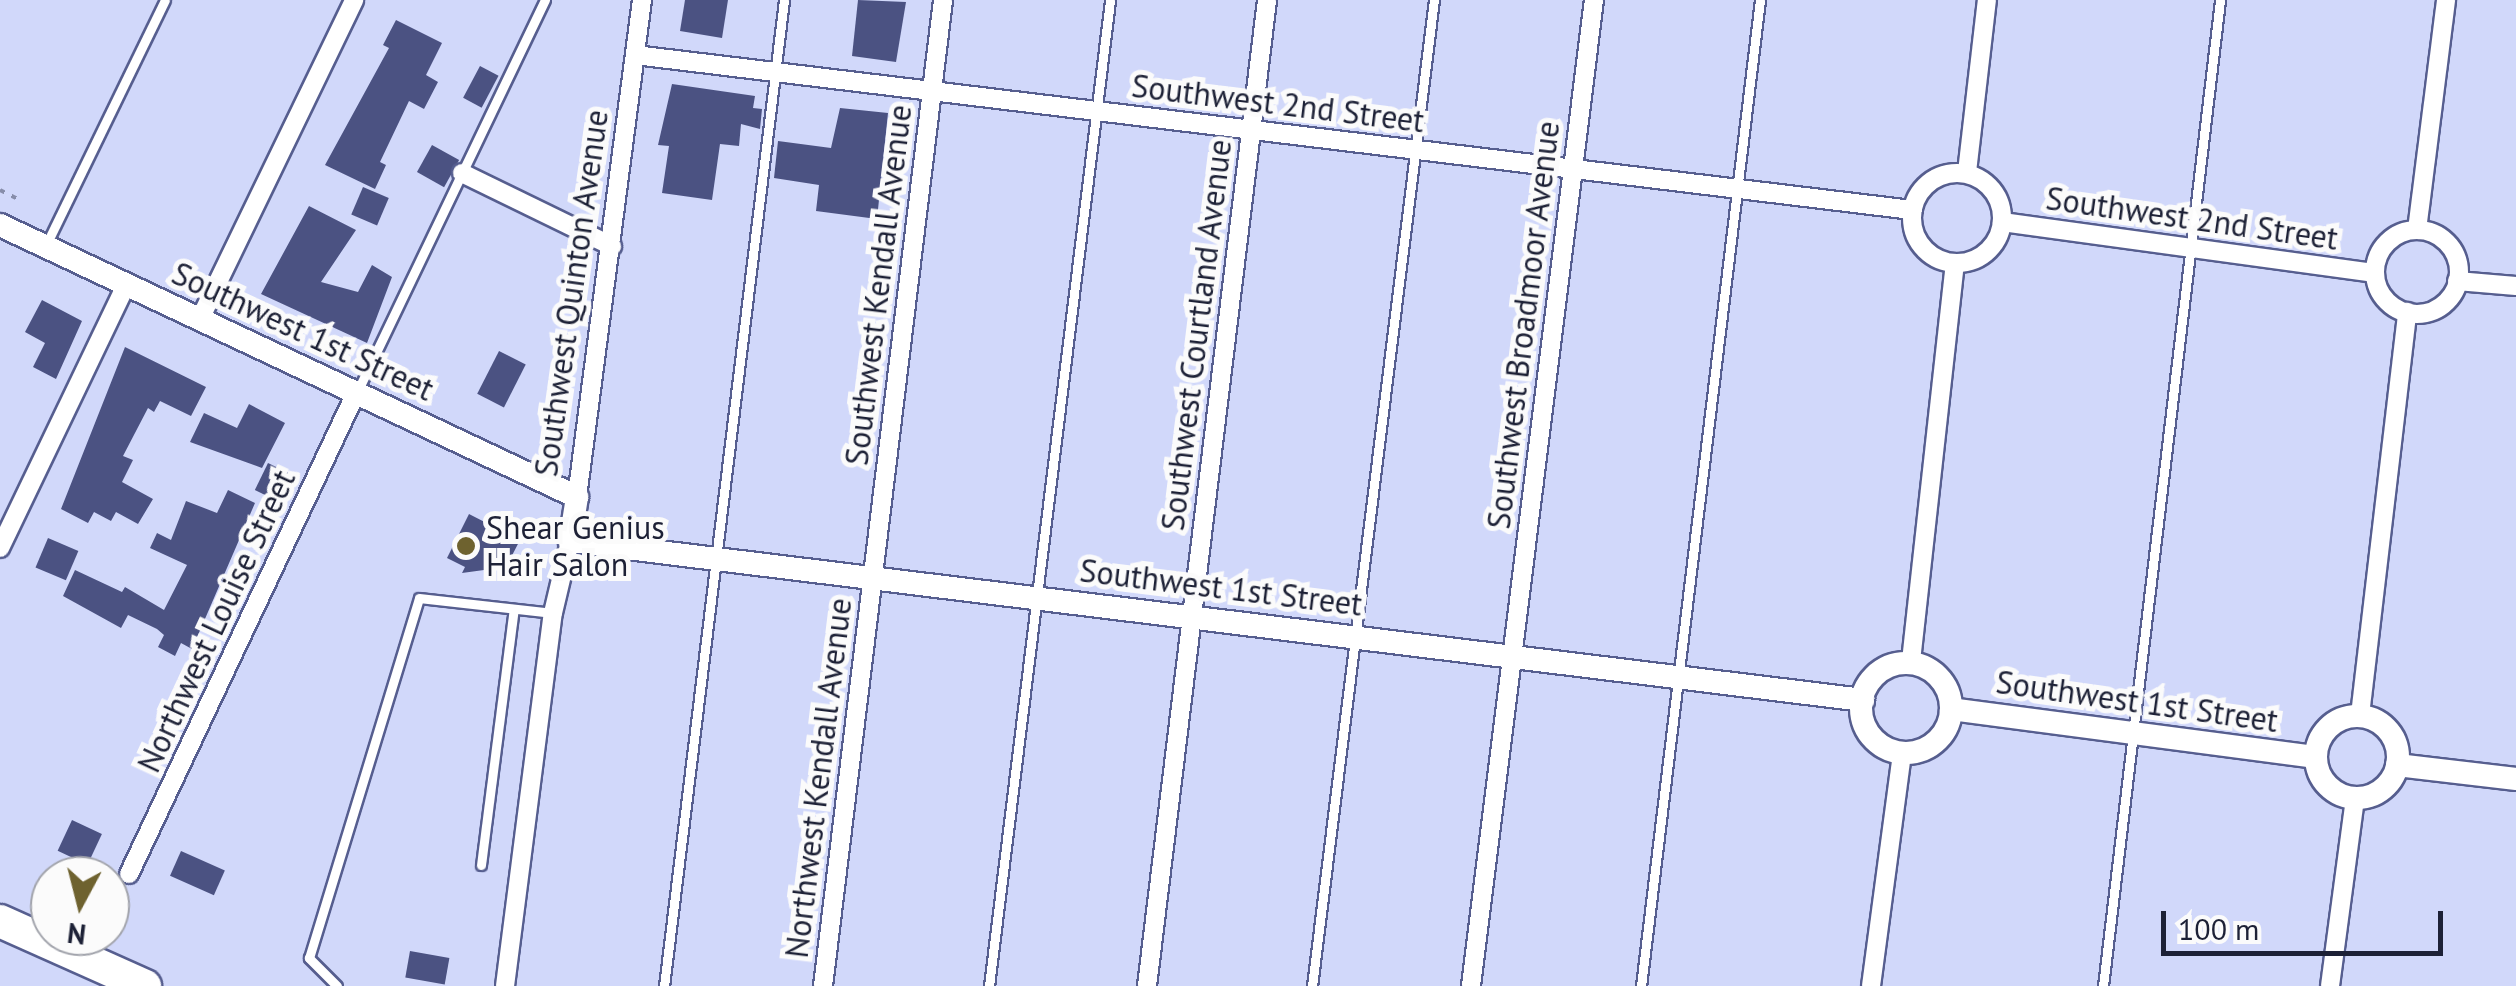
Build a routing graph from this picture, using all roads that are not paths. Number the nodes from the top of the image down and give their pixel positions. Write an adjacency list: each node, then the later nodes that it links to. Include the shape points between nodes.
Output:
1 (165, 0): 31 (lane)
2 (354, 0): 38 (street)
3 (545, 0): 23 (lane)
4 (642, 0): 15 (street, Southwest Quinton Avenue)
5 (784, 0): 16 (lane)
6 (943, 0): 17 (street, Southwest Kendall Avenue)
7 (1110, 0): 18 (lane)
8 (1266, 0): 19 (street, Southwest Courtland Avenue)
9 (1434, 0): 20 (lane)
10 (1594, 0): 21 (street, Southwest Broadmoor Avenue)
11 (1760, 0): 24 (lane)
12 (1987, 0): 22 (street)
13 (2220, 0): 30 (lane)
14 (2446, 0): 28 (street)
15 (635, 55): 16 (street, Southwest 2nd Street); 29 (street, Southwest Quinton Avenue)
16 (775, 72): 17 (street, Southwest 2nd Street); 43 (lane)
17 (932, 90): 18 (street, Southwest 2nd Street); 44 (street, Southwest Kendall Avenue)
18 (1096, 111): 19 (street, Southwest 2nd Street); 45 (lane)
19 (1250, 130): 20 (street, Southwest 2nd Street); 48 (street, Southwest Courtland Avenue)
20 (1416, 151): 21 (street, Southwest 2nd Street); 49 (lane)
21 (1574, 170): 24 (street, Southwest 2nd Street); 50 (street, Southwest Broadmoor Avenue)
22 (1968, 172): 25 (street, via 1932,180); 26 (street, via 1994,191)
23 (462, 173): 29 (street); 39 (lane)
24 (1736, 189): 25 (street, Southwest 2nd Street); 52 (lane)
25 (1913, 210): 32 (street, via 1922,247)
26 (2002, 222): 30 (street, Southwest 2nd Street); 32 (street, via 1992,246)
27 (0, 225): 31 (street, Southwest 1st Street)
28 (2417, 230): 33 (street, via 2386,242); 34 (street, via 2449,245)
29 (612, 246): 40 (street, Southwest Quinton Avenue)
30 (2190, 246): 33 (street, Southwest 2nd Street); 56 (lane)
31 (45, 247): 35 (street, Southwest 1st Street)
32 (1955, 265): 51 (street)
33 (2374, 273): 37 (street, via 2381,294)
34 (2458, 281): 36 (street); 37 (street, via 2440,307)
35 (126, 285): 38 (street, Southwest 1st Street); 42 (street)
36 (2516, 286)
37 (2406, 312): 55 (street)
38 (201, 317): 39 (street, Southwest 1st Street)
39 (356, 394): 40 (street, Southwest 1st Street); 63 (street, Northwest Louise Street)
40 (577, 497): 41 (street, Southwest Quinton Avenue)
41 (570, 540): 43 (street, Southwest 1st Street); 47 (street)
42 (0, 548)
43 (714, 557): 44 (street, Southwest 1st Street); 68 (lane)
44 (872, 577): 45 (street, Southwest 1st Street); 69 (street, Northwest Kendall Avenue)
45 (1039, 598): 48 (street, Southwest 1st Street); 70 (lane)
46 (514, 608): 47 (lane); 62 (lane); 66 (lane, via 419,598 309,958)
47 (553, 613): 67 (street)
48 (1193, 617): 49 (street, Southwest 1st Street); 71 (street, Southwest Courtland Avenue)
49 (1355, 637): 50 (street, Southwest 1st Street); 72 (lane)
50 (1512, 657): 52 (street, Southwest 1st Street); 73 (street, Southwest Broadmoor Avenue)
51 (1910, 661): 53 (street, via 1879,672); 54 (street, via 1944,684)
52 (1679, 678): 53 (street, Southwest 1st Street); 74 (lane)
53 (1862, 700): 57 (street, via 1871,736)
54 (1950, 709): 56 (street, Southwest 1st Street); 57 (street, via 1940,738)
55 (2360, 715): 58 (street, via 2328,726); 59 (street, via 2391,733)
56 (2133, 733): 58 (street, Southwest 1st Street); 76 (lane)
57 (1902, 755): 75 (street)
58 (2315, 757): 61 (street, via 2327,786)
59 (2397, 766): 60 (street); 61 (street, via 2384,788)
60 (2516, 780)
61 (2355, 798): 77 (street)
62 (482, 865)
63 (130, 872)
64 (0, 922): 65 (highway)
65 (145, 986)
66 (337, 986)
67 (505, 986)
68 (664, 986)
69 (823, 986)
70 (990, 986)
71 (1146, 986)
72 (1312, 986)
73 (1470, 986)
74 (1641, 986)
75 (1871, 986)
76 (2103, 986)
77 (2330, 986)

